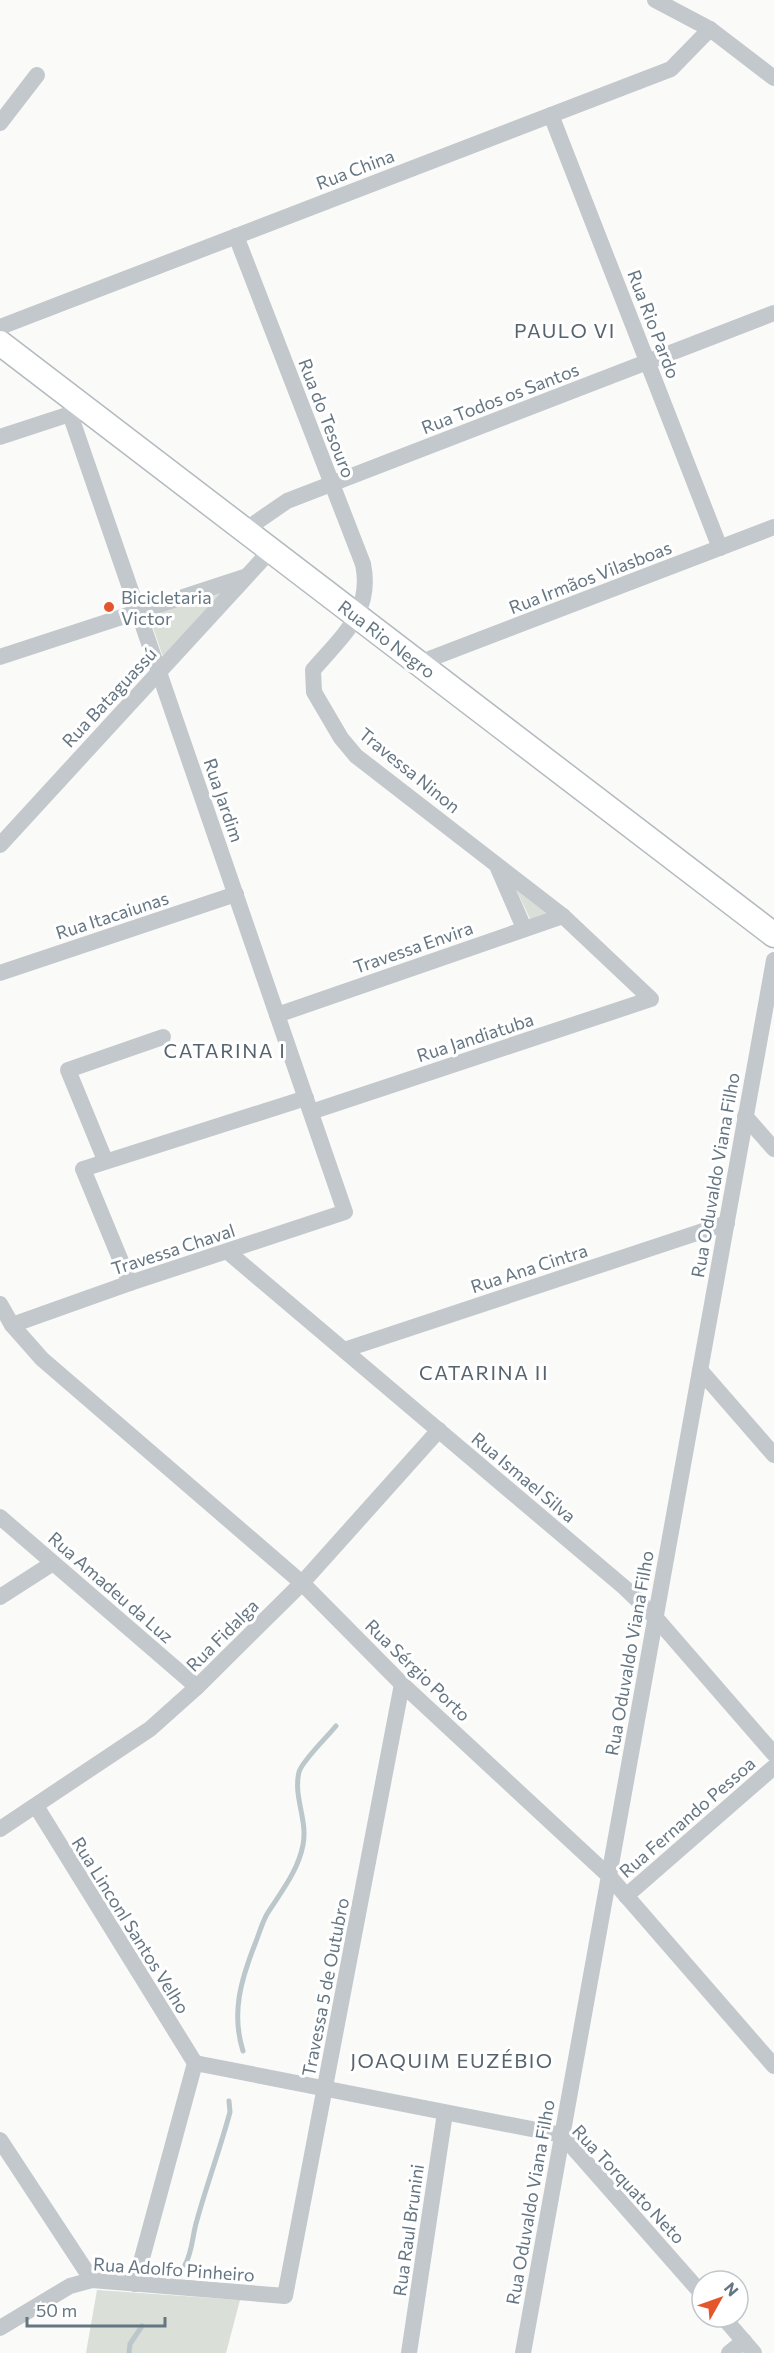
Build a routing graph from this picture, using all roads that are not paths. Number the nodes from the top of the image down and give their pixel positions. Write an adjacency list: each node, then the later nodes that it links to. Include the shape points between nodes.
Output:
1 (655, 0): 2 (street)
2 (710, 29): 4 (street); 5 (street, Rua China, via 671,69)
3 (37, 75): 6 (street)
4 (774, 78)
5 (551, 115): 7 (street, Rua China); 11 (street, Rua Rio Pardo)
6 (0, 123)
7 (236, 236): 9 (street, Rua China); 14 (street, Rua do Tesouro)
8 (774, 313): 11 (street, Rua Todos os Santos)
9 (0, 327)
10 (0, 343): 12 (main road, Rua Rio Negro)
11 (647, 362): 14 (street, Rua Todos os Santos); 17 (street, Rua Rio Pardo)
12 (75, 408): 13 (street); 16 (main road, Rua Rio Negro); 20 (street, Rua Jardim)
13 (0, 437)
14 (332, 483): 16 (street, Rua Todos os Santos, via 287,501); 21 (street, Rua do Tesouro, via 367,584)
15 (774, 527): 17 (street, Rua Irmãos Vilasboas)
16 (245, 530): 18 (main road, Rua Rio Negro)
17 (720, 548): 23 (street, Rua Irmãos Vilasboas)
18 (271, 550): 19 (street, Rua Bataguassú); 21 (main road, Rua Rio Negro)
19 (247, 576): 20 (street); 24 (street, Rua Bataguassú)
20 (138, 612): 22 (street); 24 (street, Rua Jardim)
21 (358, 617): 23 (main road, Rua Rio Negro); 26 (street, Travessa Ninon, via 313,670 314,692 341,738 357,756)
22 (0, 657)
23 (419, 663): 30 (main road, Rua Rio Negro)
24 (159, 671): 25 (street, Rua Bataguassú); 27 (street, Rua Jardim)
25 (0, 844)
26 (497, 864): 28 (street, Travessa Ninon); 29 (street, Travessa Ninon)
27 (236, 894): 32 (street, Rua Itacaiunas); 34 (street, Rua Jardim)
28 (563, 916): 29 (street, Travessa Envira); 33 (street, Travessa Ninon)
29 (524, 928): 34 (street, Travessa Envira)
30 (774, 935)
31 (774, 960): 37 (street, Rua Oduvaldo Viana Filho)
32 (0, 973)
33 (651, 999): 36 (street, Rua Jandiatuba)
34 (278, 1015): 36 (street, Rua Jardim)
35 (163, 1037): 39 (street, via 68,1070)
36 (308, 1105): 39 (street, Rua Jandiatuba); 40 (street, Rua Jardim)
37 (746, 1116): 38 (street); 41 (street, Rua Oduvaldo Viana Filho)
38 (774, 1149)
39 (105, 1160): 43 (street, Rua Jandiatuba, via 83,1169)
40 (345, 1212): 42 (street, Travessa Chaval)
41 (727, 1223): 46 (street, Rua Ana Cintra); 47 (street, Rua Oduvaldo Viana Filho)
42 (228, 1252): 43 (street, Travessa Chaval); 46 (street, Rua Ismael Silva)
43 (130, 1283): 45 (street, Travessa Chaval)
44 (0, 1304): 45 (street, Rua Sérgio Porto)
45 (12, 1325): 52 (street, Rua Sérgio Porto, via 42,1359)
46 (344, 1350): 48 (street, Rua Ismael Silva)
47 (700, 1370): 49 (street); 54 (street, Rua Oduvaldo Viana Filho)
48 (439, 1430): 52 (street, Rua Fidalga); 54 (street, Rua Ismael Silva)
49 (774, 1455)
50 (0, 1517): 51 (street, Rua Amadeu da Luz)
51 (53, 1563): 53 (street); 56 (street, Rua Amadeu da Luz)
52 (302, 1583): 55 (street, Rua Sérgio Porto); 56 (street, Rua Fidalga)
53 (0, 1597)
54 (655, 1617): 57 (street, Rua Ismael Silva); 61 (street, Rua Oduvaldo Viana Filho)
55 (402, 1684): 61 (street, Rua Sérgio Porto); 65 (street, Travessa 5 de Outubro)
56 (197, 1687): 59 (street, Rua Fidalga, via 150,1730)
57 (774, 1754)
58 (774, 1767): 62 (street, Rua Fernando Pessoa)
59 (36, 1806): 60 (street, Rua Fidalga); 63 (street, Rua Linconl Santos Velho)
60 (0, 1829)
61 (609, 1876): 62 (street, Rua Sérgio Porto); 67 (street, Rua Oduvaldo Viana Filho)
62 (626, 1896): 64 (street, Rua Sérgio Porto)
63 (195, 2063): 65 (street, Rua Torquato Neto); 71 (street)
64 (774, 2066)
65 (326, 2090): 66 (street, Rua Torquato Neto); 72 (street, Travessa 5 de Outubro)
66 (445, 2113): 67 (street, Rua Torquato Neto); 76 (street, Rua Raul Brunini)
67 (562, 2135): 70 (street, Rua Torquato Neto); 77 (street, Rua Oduvaldo Viana Filho)
68 (0, 2140): 69 (street)
69 (92, 2280): 71 (street, Rua Adolfo Pinheiro); 73 (street, Rua Adolfo Pinheiro, via 70,2286)
70 (690, 2280)
71 (135, 2284): 72 (street, Rua Adolfo Pinheiro)
72 (285, 2296)
73 (0, 2328)
74 (733, 2329): 75 (street)
75 (749, 2347): 78 (street)
76 (409, 2353)
77 (523, 2353)
78 (729, 2353)

